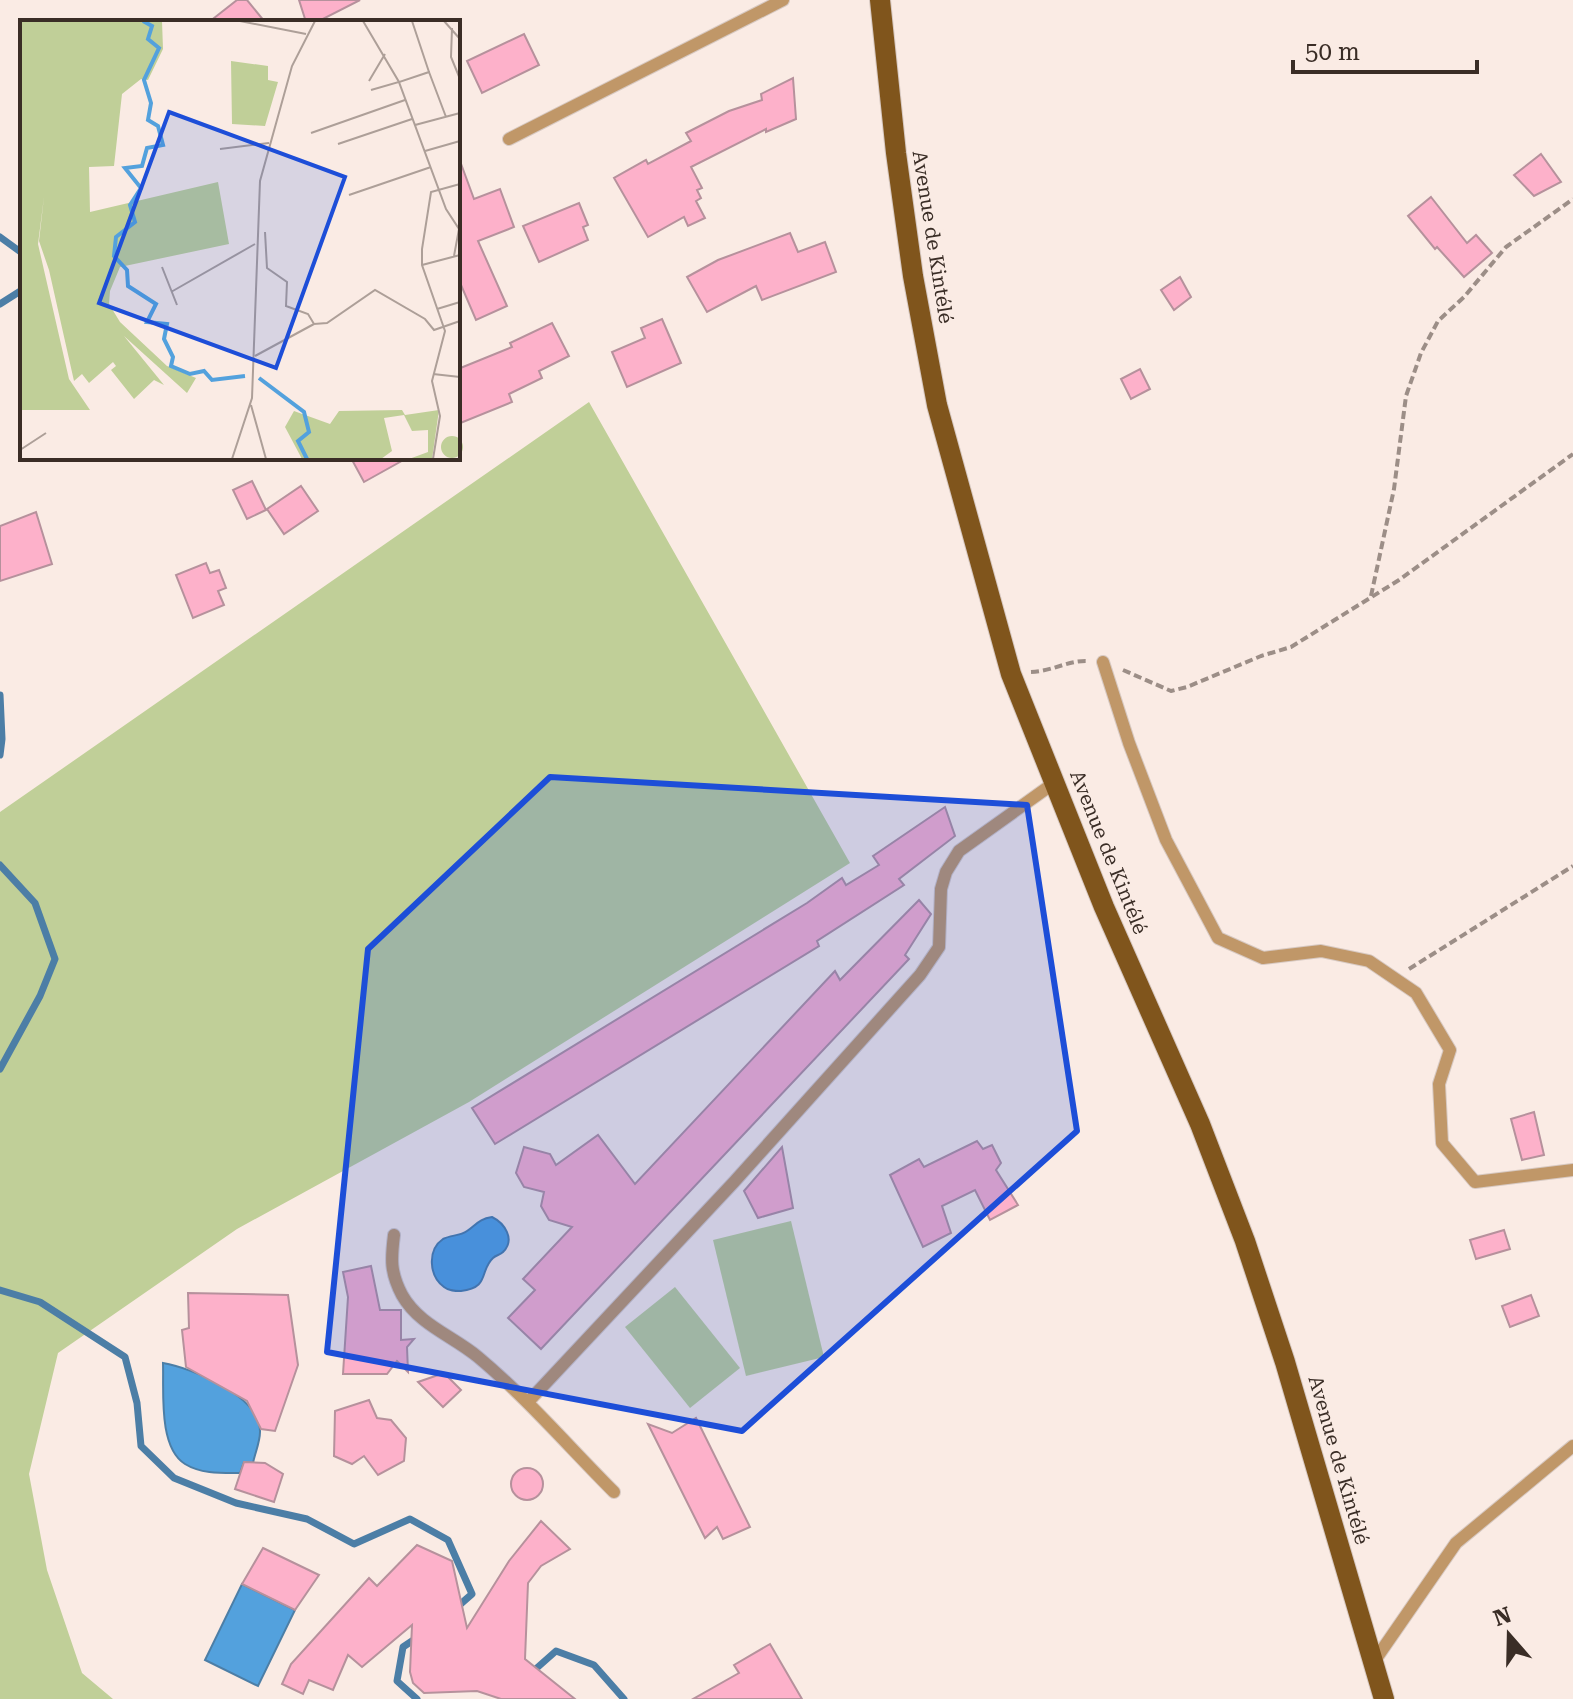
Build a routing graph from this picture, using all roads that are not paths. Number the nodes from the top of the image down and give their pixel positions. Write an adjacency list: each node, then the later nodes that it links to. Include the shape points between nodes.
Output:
1 (783, 0): 3 (lane)
2 (880, 0): 5 (main road, Avenue de Kintélé, via 913,276 937,405 1011,674)
3 (509, 139)
4 (1103, 662): 6 (lane, via 1166,840 1218,938 1263,958 1321,951 1369,961 1416,993 1450,1050 1439,1084 1442,1143 1475,1182)
5 (1054, 783): 8 (lane, via 959,851 941,889 939,947 920,975); 11 (main road, Avenue de Kintélé, via 1245,1241)
6 (1573, 1170)
7 (394, 1235): 8 (lane, via 390,1264 403,1296 425,1323 475,1354)
8 (528, 1402): 10 (lane)
9 (1573, 1446): 11 (lane, via 1456,1543)
10 (614, 1492)
11 (1373, 1663): 12 (main road, Avenue de Kintélé)
12 (1384, 1699)

